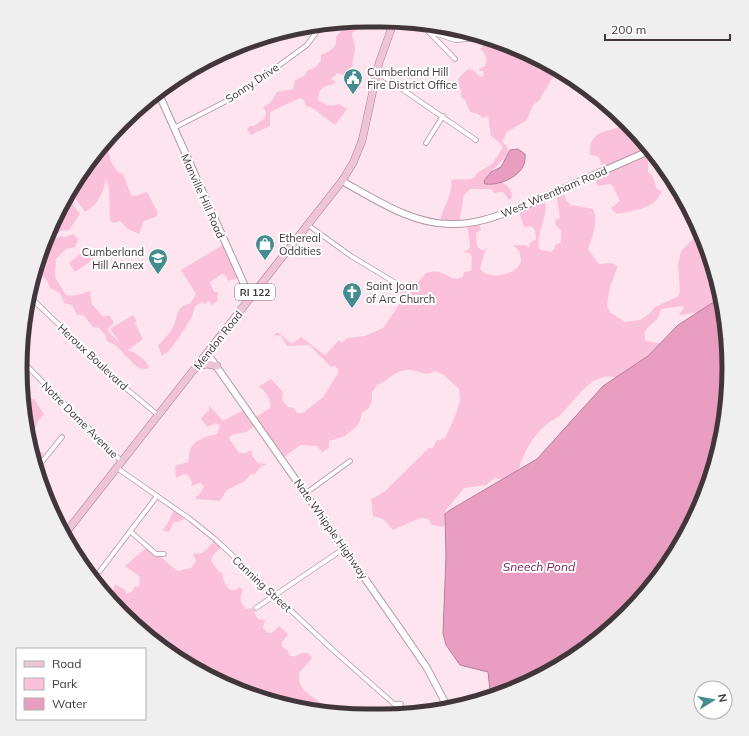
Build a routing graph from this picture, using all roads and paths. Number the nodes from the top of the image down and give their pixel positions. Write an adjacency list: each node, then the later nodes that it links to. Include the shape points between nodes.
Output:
1 (392, 28): 6 (main road, Mendon Road / RI 122)
2 (317, 31): 9 (street, Sonny Drive, via 307,45 240,94)
3 (428, 32): 4 (street, via 455,40); 5 (street)
4 (470, 39)
5 (456, 59)
6 (377, 72): 8 (street); 13 (main road, Mendon Road / RI 122, via 362,141)
7 (160, 97): 9 (main road, Manville Hill Road)
8 (443, 116): 10 (street); 11 (street)
9 (174, 128): 16 (main road, Manville Hill Road, via 230,256)
10 (476, 140)
11 (426, 143)
12 (645, 152): 13 (main road, West Wrentham Road, via 517,209 464,224 443,224 411,215)
13 (342, 182): 14 (main road, Mendon Road / RI 122)
14 (308, 225): 15 (street, via 351,256); 16 (main road, Mendon Road / RI 122)
15 (404, 288)
16 (252, 297): 18 (main road, Mendon Road / RI 122)
17 (34, 301): 22 (street, Heroux Boulevard, via 123,386)
18 (207, 353): 20 (main road, Mendon Road / RI 122); 21 (main road, Nate Whipple Highway)
19 (27, 366): 26 (street, Notre Dame Avenue)
20 (198, 366): 21 (main road); 22 (main road, Mendon Road / RI 122)
21 (217, 366): 27 (main road, Nate Whipple Highway)
22 (158, 415): 26 (main road, Mendon Road / RI 122)
23 (62, 437): 25 (street)
24 (350, 461): 27 (street)
25 (41, 463)
26 (119, 465): 28 (street, Canning Street); 29 (main road, Mendon Road / RI 122)
27 (306, 493): 31 (main road, Nate Whipple Highway)
28 (157, 496): 30 (street); 34 (street, Canning Street, via 215,539)
29 (68, 530)
30 (131, 532): 32 (street, via 156,554); 33 (street)
31 (343, 549): 34 (street); 36 (main road, Nate Whipple Highway, via 427,668)
32 (164, 554)
33 (100, 571)
34 (276, 595): 35 (street); 37 (street, Canning Street, via 334,652 394,704)
35 (256, 608)
36 (445, 703)
37 (401, 704)

